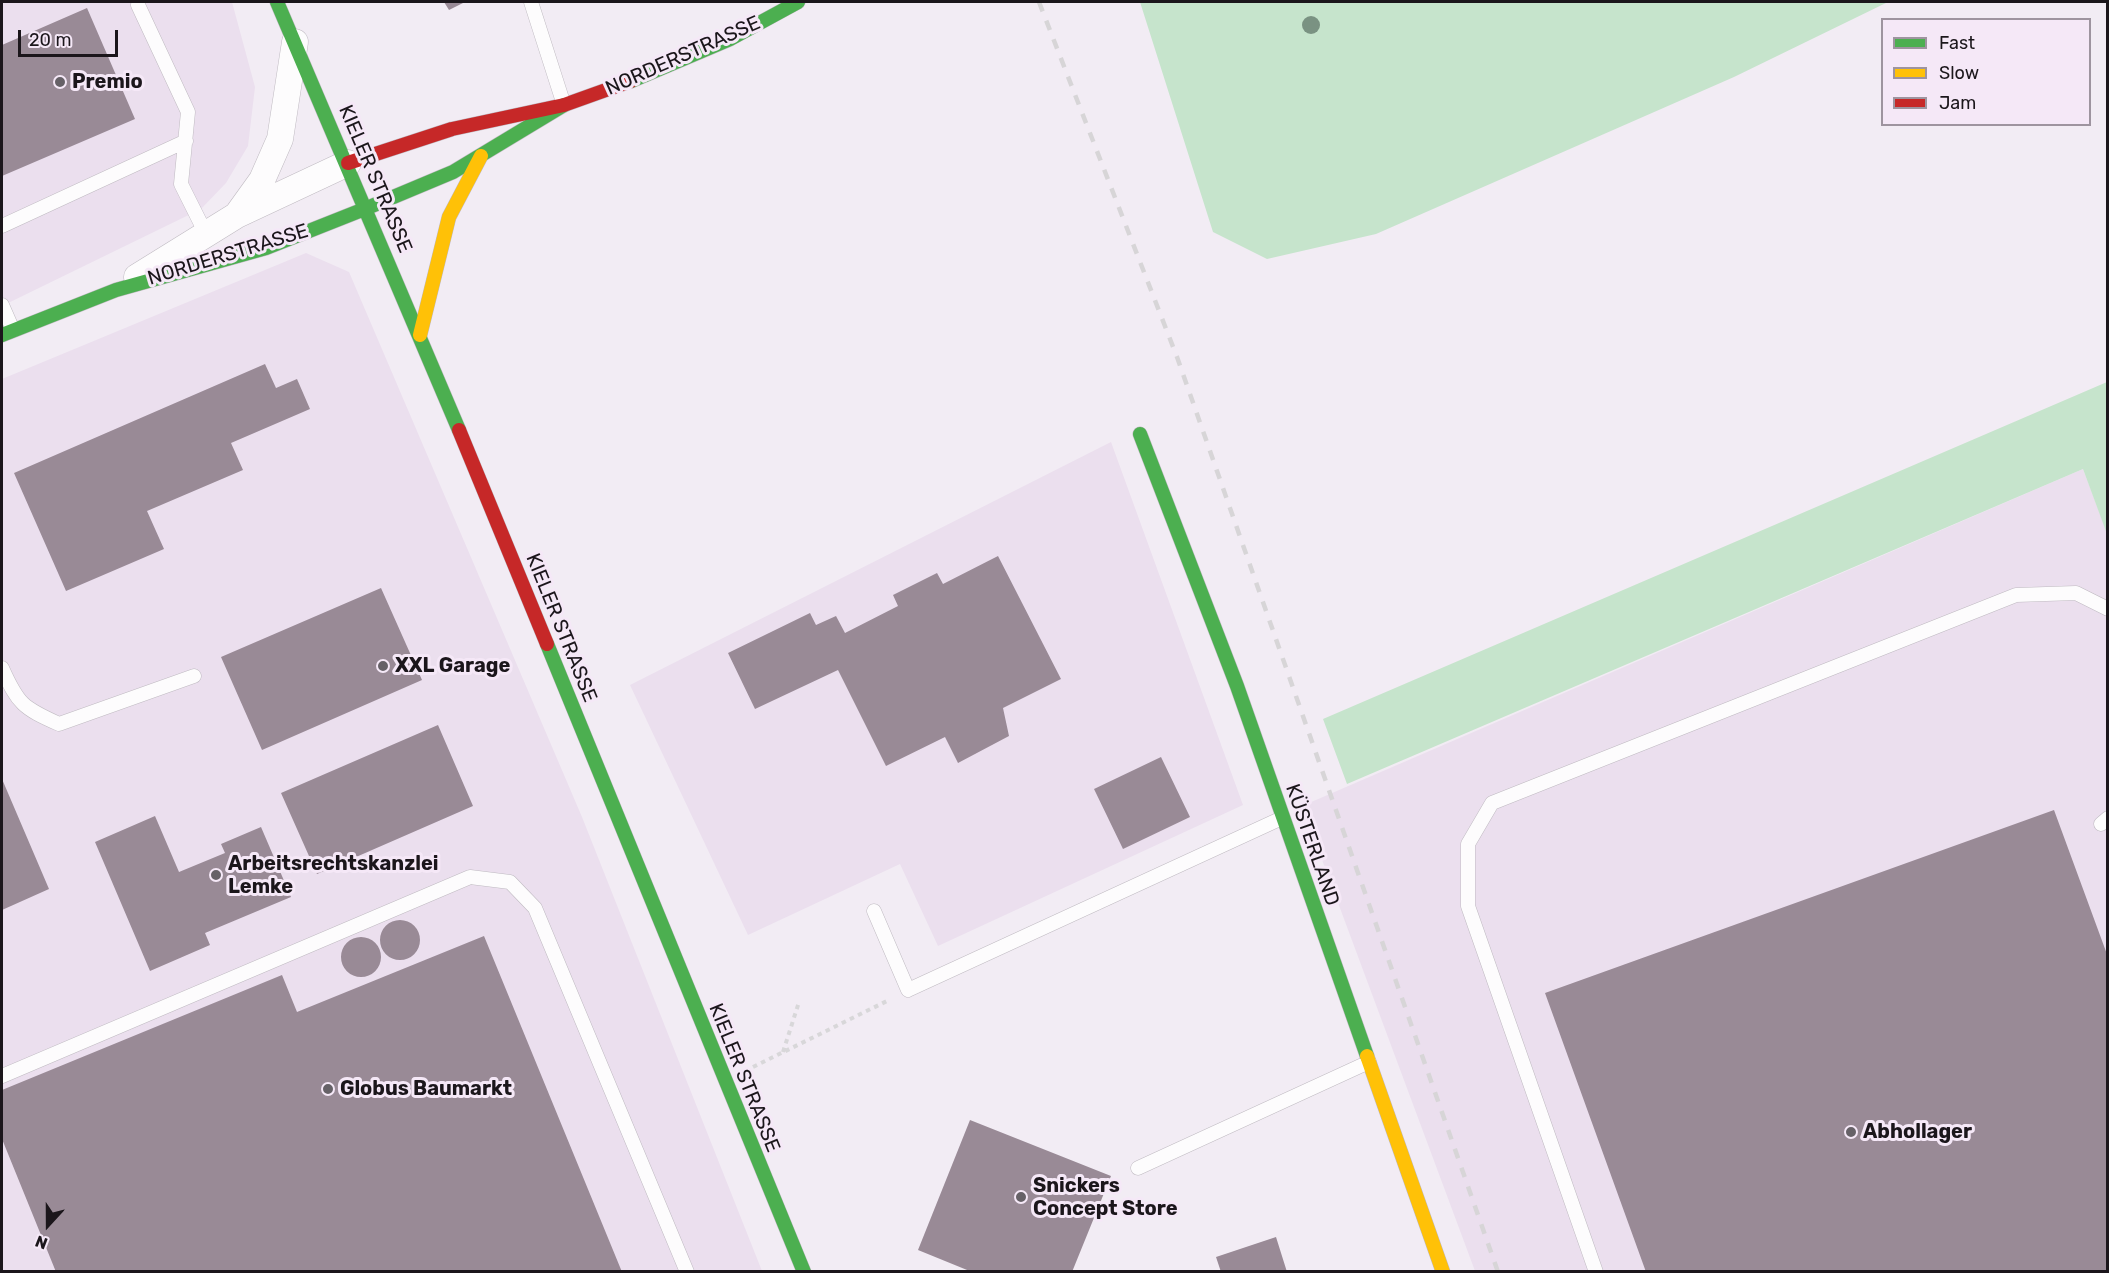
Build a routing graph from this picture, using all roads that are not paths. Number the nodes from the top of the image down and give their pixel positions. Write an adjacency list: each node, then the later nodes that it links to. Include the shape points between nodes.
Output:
1 (277, 2): 5 (main road, KIELER STRASSE)
2 (531, 2): 6 (lane)
3 (798, 2): 6 (main road, NORDERSTRASSE, via 730,39)
4 (138, 5): 7 (lane, via 188,112)
5 (295, 42): 9 (main road, KIELER STRASSE); 11 (street, NORDERSTRASSE, via 280,139 262,180)
6 (564, 105): 8 (main road, NORDERSTRASSE); 9 (main road, NORDERSTRASSE, via 452,129)
7 (186, 141): 12 (lane); 13 (lane, via 181,184)
8 (482, 155): 10 (main road, NORDERSTRASSE, via 453,172); 17 (main road, via 460,190 450,217)
9 (348, 163): 10 (main road, KIELER STRASSE); 11 (street, NORDERSTRASSE)
10 (367, 208): 14 (main road, NORDERSTRASSE, via 266,248); 17 (main road, KIELER STRASSE)
11 (237, 215): 13 (street, NORDERSTRASSE)
12 (2, 226)
13 (206, 234): 14 (street, NORDERSTRASSE)
14 (116, 290): 16 (main road, NORDERSTRASSE)
15 (2, 305): 16 (lane)
16 (7, 333)
17 (420, 335): 28 (main road, KIELER STRASSE)
18 (1140, 434): 22 (main road, KÜSTERLAND, via 1237,686)
19 (2108, 609): 30 (lane, via 2076,593 2016,596 1492,803 1468,844 1468,906)
20 (2, 668): 21 (lane, via 14,695 29,710 59,724)
21 (194, 676)
22 (1282, 818): 23 (lane, via 908,990); 24 (main road, KÜSTERLAND)
23 (874, 910)
24 (1369, 1062): 26 (lane); 29 (main road, KÜSTERLAND)
25 (2, 1076): 27 (lane, via 470,877 510,882 536,908)
26 (1138, 1168)
27 (687, 1272)
28 (804, 1272)
29 (1443, 1272)
30 (1596, 1272)

